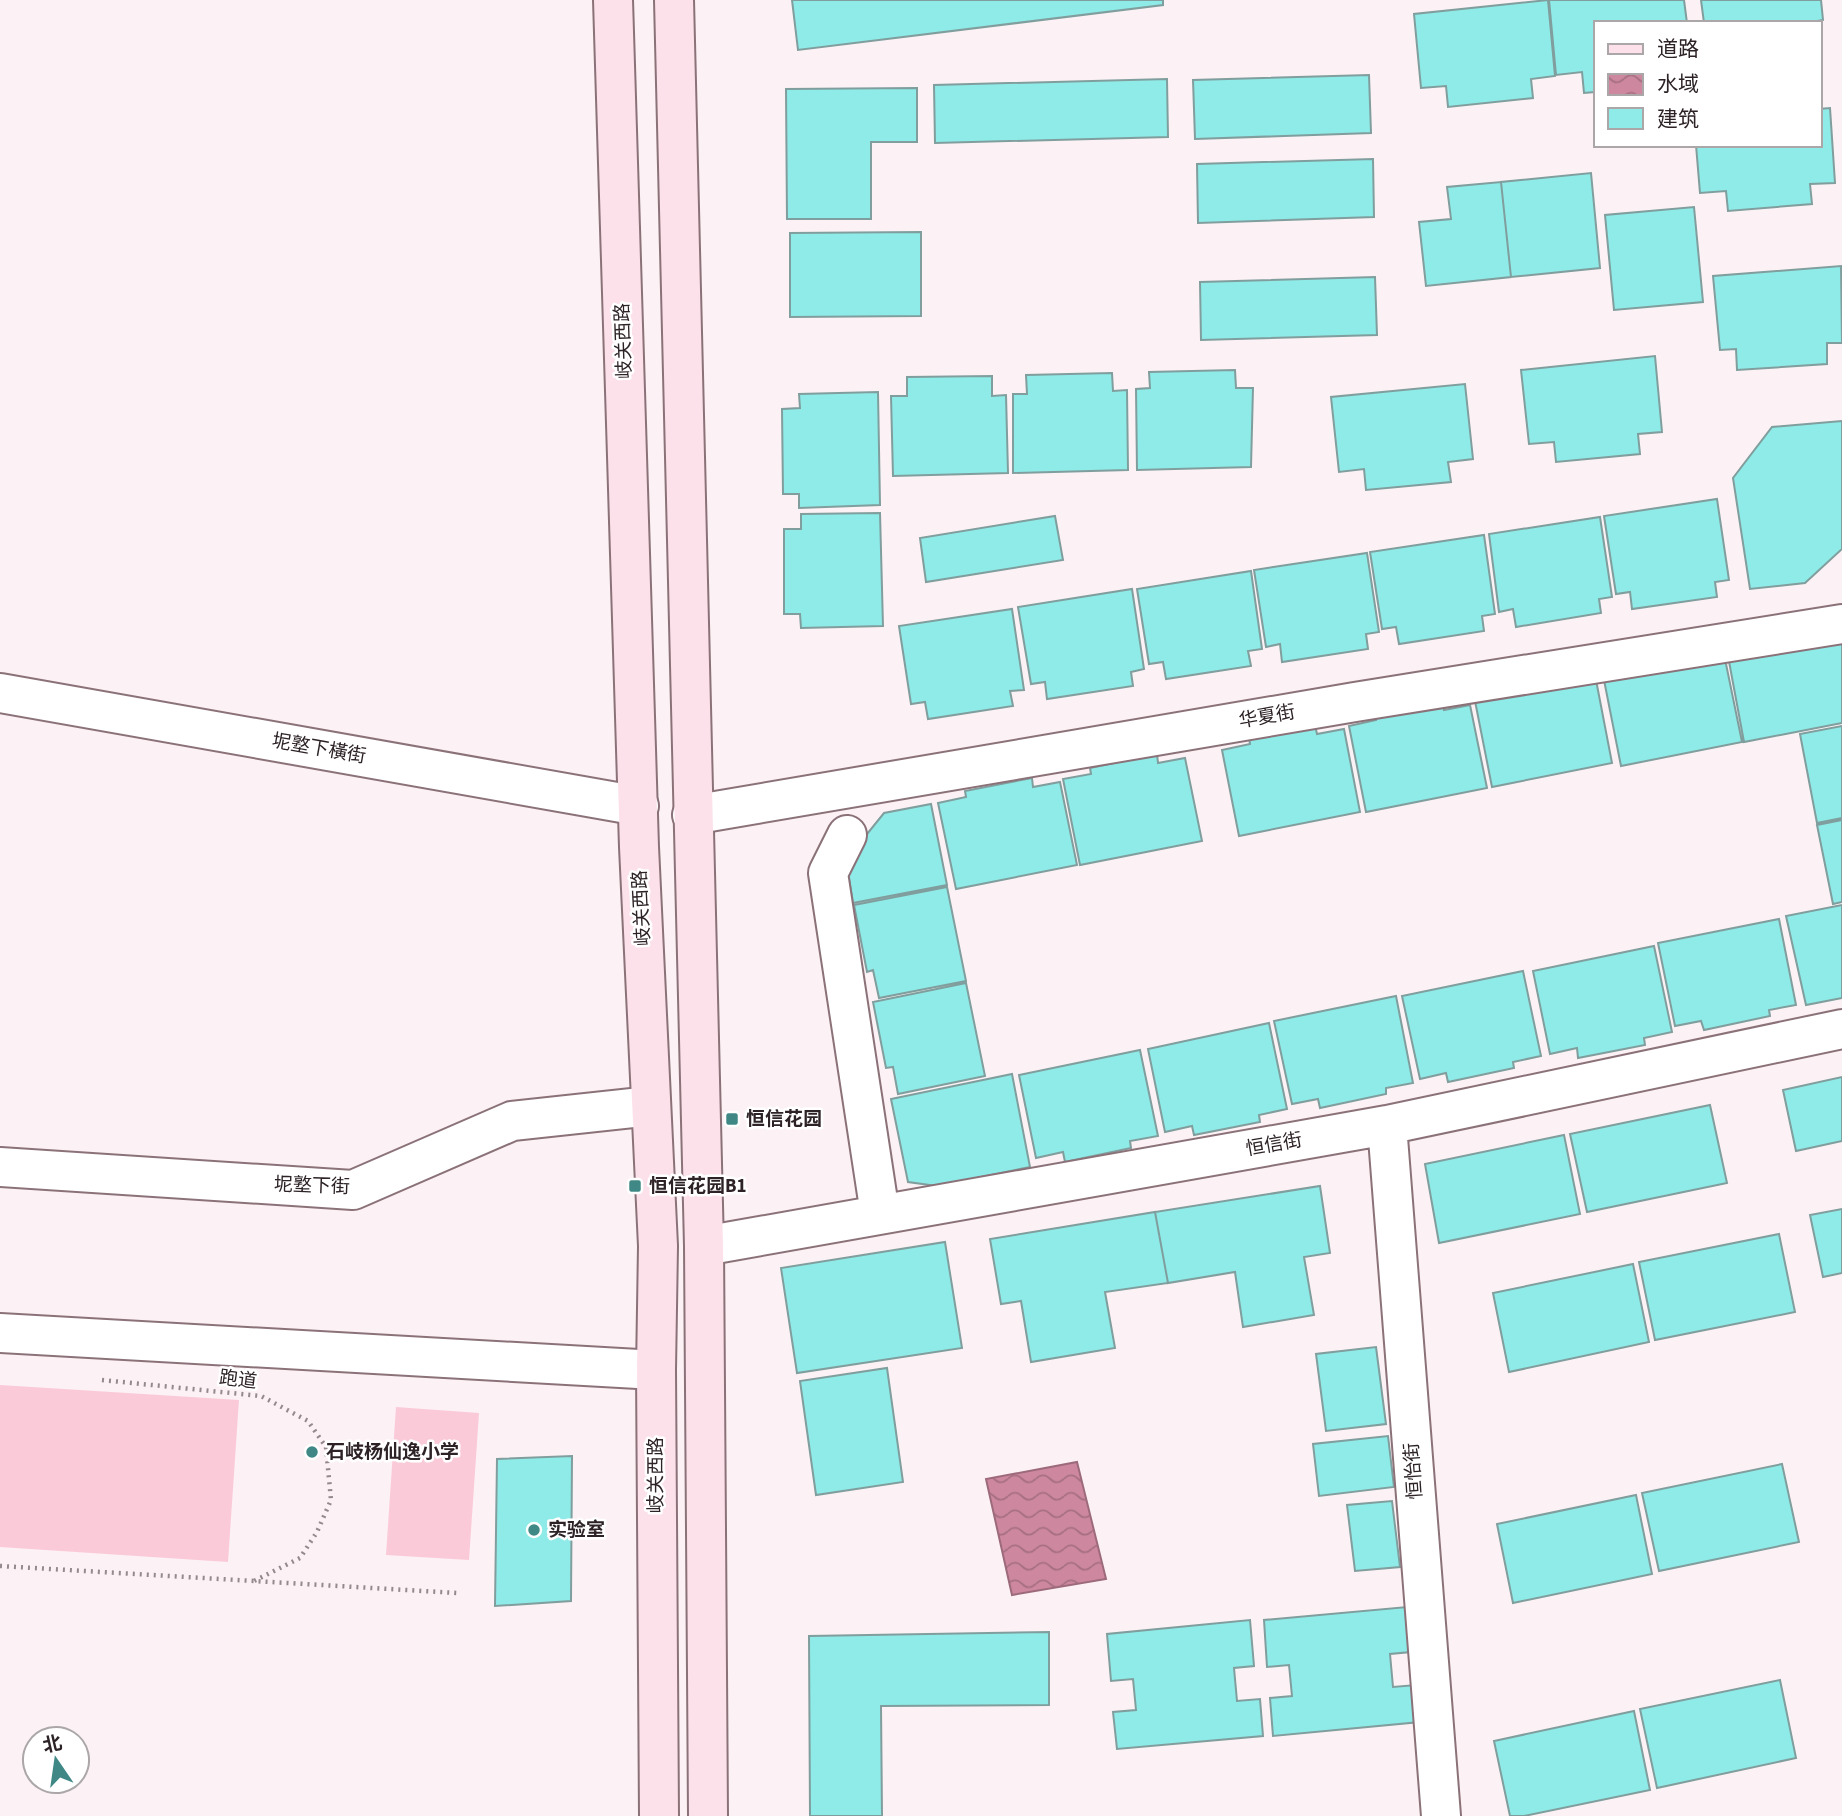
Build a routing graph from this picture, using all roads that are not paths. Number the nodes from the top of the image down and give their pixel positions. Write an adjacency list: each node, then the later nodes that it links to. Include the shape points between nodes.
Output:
1 (613, 0): 5 (main road, 岐关西路)
2 (674, 0): 6 (main road)
3 (1842, 624): 6 (street, 华夏街)
4 (0, 693): 5 (street, 坭墪下橫街)
5 (639, 806): 9 (main road, 岐关西路)
6 (692, 815): 13 (main road)
7 (847, 835): 12 (street, via 828,873)
8 (1842, 1029): 10 (street, 恒信街)
9 (651, 1106): 11 (street, 坭墪下街, via 512,1121 353,1190); 15 (main road, 岐关西路, via 658,1246)
10 (1387, 1125): 12 (street, 恒信街); 18 (street, 恒怡街)
11 (0, 1167)
12 (880, 1214): 13 (street, 恒信街)
13 (704, 1246): 17 (main road)
14 (0, 1333): 15 (street)
15 (656, 1370): 16 (main road, 岐关西路)
16 (659, 1816)
17 (708, 1816)
18 (1441, 1816)

